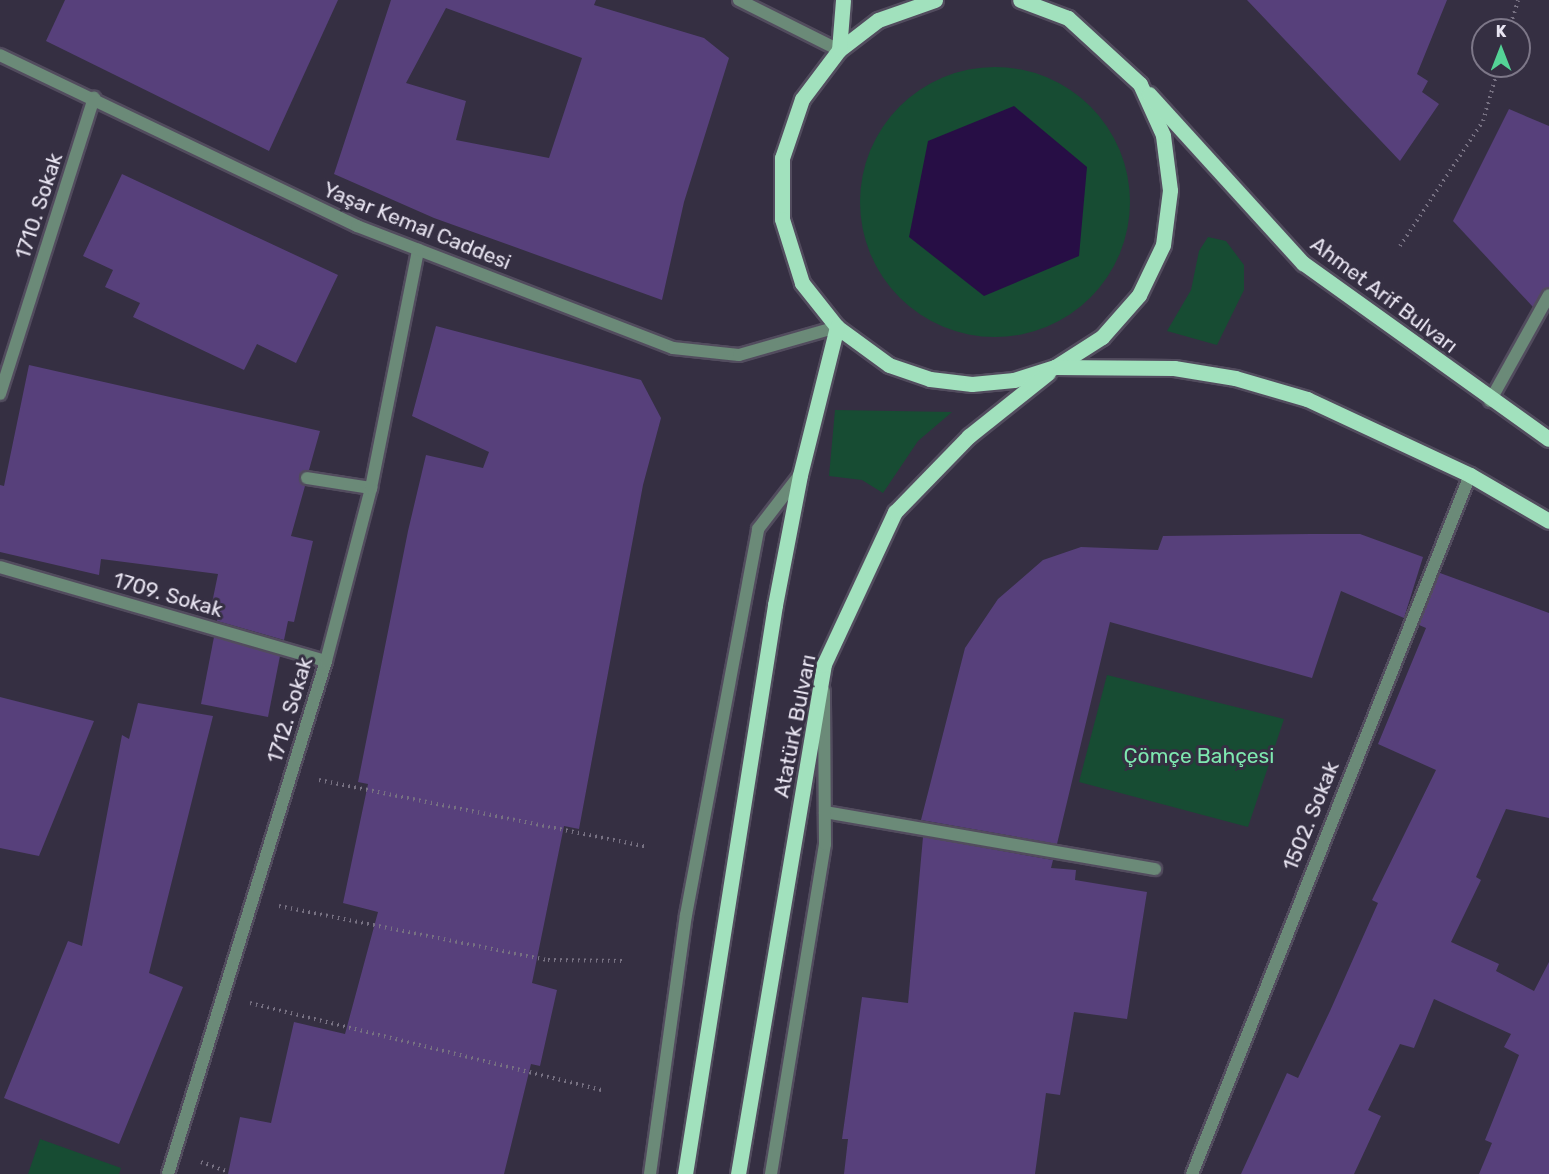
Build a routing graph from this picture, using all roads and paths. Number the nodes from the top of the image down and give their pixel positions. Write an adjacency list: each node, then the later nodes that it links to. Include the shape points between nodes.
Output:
1 (739, 0): 9 (street)
2 (843, 0): 9 (main road)
3 (935, 0): 9 (main road, via 878,20)
4 (1020, 0): 7 (main road)
5 (1054, 0): 7 (main road)
6 (1518, 0): 8 (path)
7 (1068, 18): 12 (main road, Ahmet Arif Bulvarı)
8 (1513, 18)
9 (839, 50): 17 (main road, via 798,109 782,158 782,219 802,283)
10 (0, 55): 13 (street, Yaşar Kemal Caddesi)
11 (1496, 78): 14 (path, via 1483,121)
12 (1140, 84): 18 (main road, via 1163,135 1169,179 1163,245 1139,295 1110,329); 20 (main road, Ahmet Arif Bulvarı, via 1303,263)
13 (94, 98): 15 (street, Yaşar Kemal Caddesi, via 357,226); 19 (street, 1710. Sokak)
14 (1400, 246)
15 (418, 250): 17 (street, Yaşar Kemal Caddesi, via 673,348 739,355); 25 (street, 1712. Sokak)
16 (1549, 295): 20 (street)
17 (837, 327): 18 (main road, via 890,365 930,379 1014,380); 22 (main road, Atatürk Bulvarı)
18 (1055, 367): 23 (main road, via 1174,368 1235,378 1306,399); 29 (main road, Atatürk Bulvarı, via 969,436 895,512)
19 (0, 394)
20 (1490, 401): 21 (main road, Ahmet Arif Bulvarı)
21 (1549, 439)
22 (800, 475): 39 (street, via 758,529 686,915); 40 (main road, Atatürk Bulvarı)
23 (1470, 475): 26 (main road); 43 (street, 1502. Sokak)
24 (307, 478): 25 (street)
25 (371, 488): 28 (street, 1712. Sokak)
26 (1549, 521)
27 (0, 567): 28 (street, 1709. Sokak)
28 (326, 661): 30 (street, 1712. Sokak)
29 (824, 664): 31 (street); 41 (main road, Atatürk Bulvarı)
30 (291, 774): 32 (path); 34 (street, 1712. Sokak)
31 (825, 812): 33 (street); 42 (street, via 825,844)
32 (644, 846)
33 (1155, 869)
34 (252, 900): 35 (path, via 548,960); 36 (street, 1712. Sokak)
35 (624, 961)
36 (222, 997): 37 (path); 38 (street, 1712. Sokak)
37 (602, 1090)
38 (168, 1174)
39 (650, 1174)
40 (685, 1174)
41 (738, 1174)
42 (771, 1174)
43 (1192, 1174)

